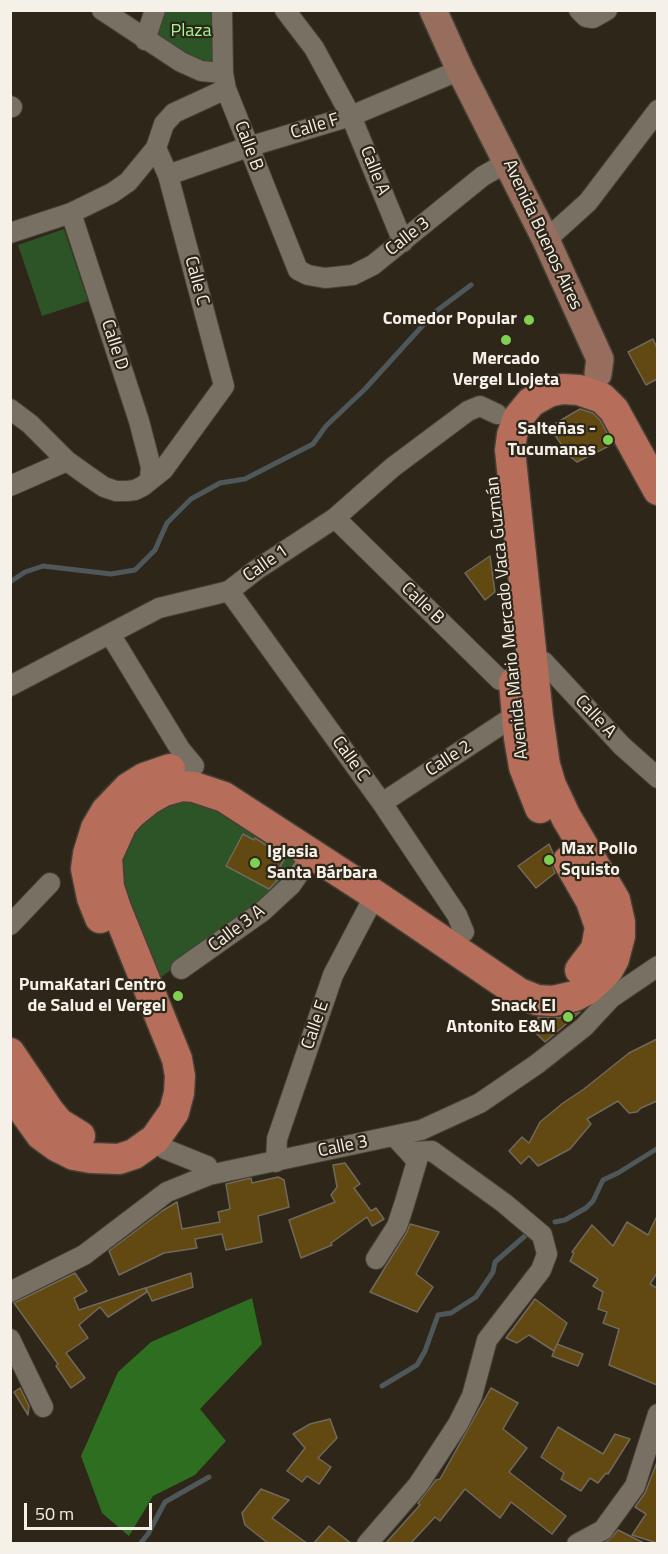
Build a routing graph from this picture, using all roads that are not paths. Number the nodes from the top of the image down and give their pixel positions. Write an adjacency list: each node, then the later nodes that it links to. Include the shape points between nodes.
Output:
1 (102, 10): 8 (street)
2 (155, 10): 8 (street)
3 (222, 10): 10 (street, Calle B)
4 (285, 10): 12 (street, Calle A, via 314,48)
5 (433, 10): 9 (street, Avenida Buenos Aires)
6 (579, 10): 7 (street, via 593,18)
7 (607, 10)
8 (145, 40): 10 (street, via 181,62)
9 (460, 70): 12 (street, Calle F); 15 (street, Avenida Buenos Aires)
10 (225, 81): 13 (street, Calle B); 14 (street, via 174,113 164,124)
11 (657, 110): 19 (street, via 588,202)
12 (351, 116): 13 (street, Calle F); 20 (street, Calle A)
13 (248, 147): 16 (street, Calle F); 21 (street, Calle B)
14 (156, 148): 16 (street, Calle C); 17 (street, via 128,182)
15 (508, 162): 19 (street, Avenida Buenos Aires); 20 (street, Calle 3, via 483,176)
16 (168, 175): 27 (street, Calle C, via 224,386 163,470)
17 (71, 213): 18 (street); 27 (street, Calle D, via 139,421 151,467)
18 (10, 233)
19 (546, 240): 22 (street, Avenida Buenos Aires, via 600,358)
20 (403, 242): 21 (street, Calle 3, via 353,275 325,278)
21 (297, 270)
22 (594, 383): 24 (main road, Avenida Mario Mercado Vaca Guzmán, via 580,370 548,372 510,396); 25 (main road, via 607,377 620,387); 29 (main road, via 614,410); 33 (main road, Avenida Mario Mercado Vaca Guzmán, via 579,390 549,392 531,402 518,418 512,435)
23 (10, 409): 26 (street)
24 (498, 414): 30 (street, Calle 1, via 480,406 468,411 393,467); 33 (main road, Avenida Mario Mercado Vaca Guzmán, via 490,452)
25 (657, 447)
26 (67, 461): 27 (street, via 116,491 135,490); 28 (street)
27 (150, 478)
28 (14, 485)
29 (657, 490)
30 (335, 518): 31 (street, Calle 1); 33 (street, Calle B, via 500,680)
31 (228, 591): 32 (street, Calle 1, via 159,608); 38 (street, Calle C)
32 (110, 634): 34 (street, Calle 1); 36 (street)
33 (523, 672): 35 (main road, Avenida Mario Mercado Vaca Guzmán); 37 (street, Calle A, via 544,662)
34 (10, 686)
35 (527, 717): 38 (street, Calle 2, via 505,723); 46 (main road, Avenida Mario Mercado Vaca Guzmán, via 566,817 619,913 618,947 608,970)
36 (194, 777): 39 (main road, Avenida Mario Mercado Vaca Guzmán); 41 (main road, Avenida Mario Mercado Vaca Guzmán, via 228,777 241,784); 49 (main road, Avenida Mario Mercado Vaca Guzmán, via 147,800 122,824 87,869 92,898 159,1068 158,1096)
37 (657, 778)
38 (382, 803): 43 (street, Calle C, via 457,915)
39 (312, 855): 41 (main road, Avenida Mario Mercado Vaca Guzmán); 45 (street, Calle 3 A, via 291,885 262,911)
40 (50, 883): 42 (street)
41 (380, 886): 43 (main road, Avenida Mario Mercado Vaca Guzmán); 52 (street, Calle E, via 333,975 277,1139)
42 (10, 924)
43 (458, 940): 46 (main road, Avenida Mario Mercado Vaca Guzmán, via 519,993 537,1000 575,996)
44 (657, 966): 46 (street, Calle 3)
45 (180, 969)
46 (597, 982): 50 (street, Calle 3, via 584,1027 537,1064 480,1103 421,1130)
47 (10, 1053): 49 (main road, via 58,1123 76,1135 95,1140)
48 (10, 1092): 49 (main road, Avenida Mario Mercado Vaca Guzmán, via 41,1135 74,1155 119,1159 134,1154)
49 (148, 1132): 53 (street, via 165,1149 207,1166)
50 (394, 1136): 51 (street); 52 (street, Calle 3)
51 (409, 1152): 54 (street, via 417,1161 404,1205 397,1226); 59 (street, via 432,1151 504,1203 543,1235 547,1254 541,1270 487,1340 472,1396 458,1424 418,1485)
52 (276, 1162): 53 (street, Calle 3)
53 (209, 1175): 55 (street, Calle 3, via 167,1192 84,1255)
54 (376, 1259)
55 (10, 1292)
56 (10, 1339): 57 (street)
57 (43, 1407)
58 (657, 1414): 60 (street, via 635,1486 603,1530)
59 (367, 1544)
60 (577, 1544)

